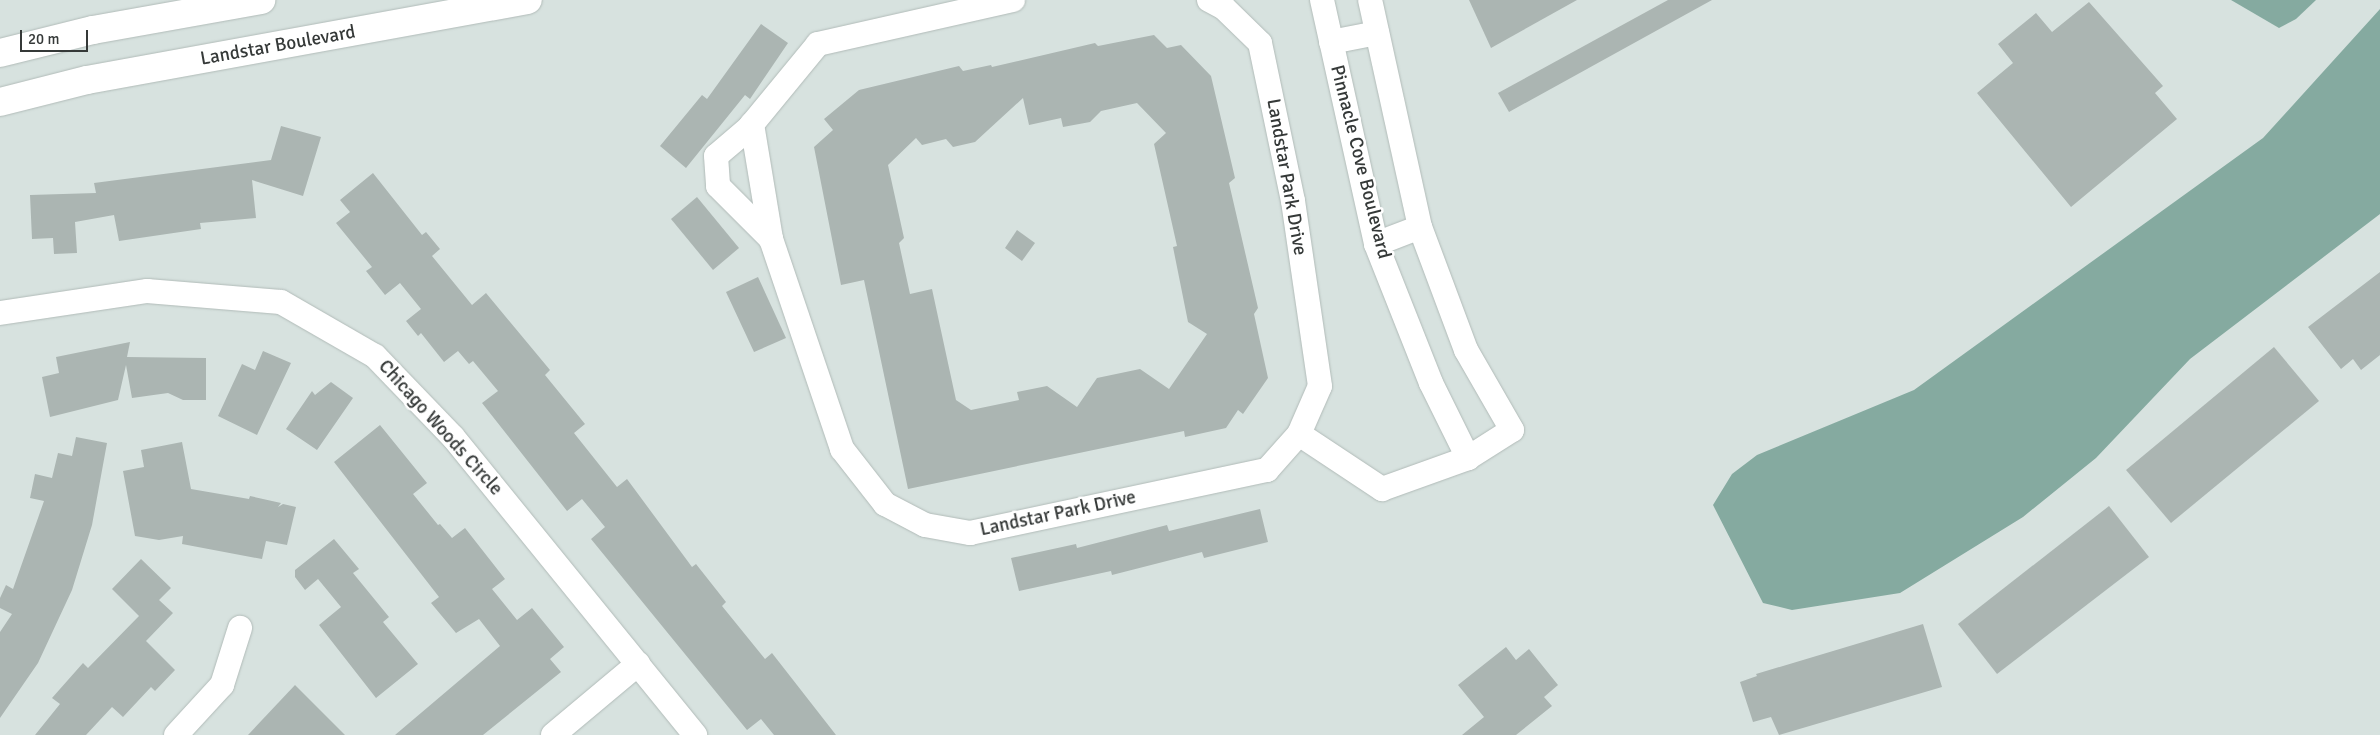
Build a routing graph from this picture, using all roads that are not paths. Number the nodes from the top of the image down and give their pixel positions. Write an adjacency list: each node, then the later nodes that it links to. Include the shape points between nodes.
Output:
1 (261, 0): 9 (street, via 93,30)
2 (528, 0): 10 (street, Landstar Boulevard, via 87,80)
3 (1013, 0): 11 (street, Landstar Park Drive, via 818,44)
4 (1209, 0): 16 (street, Landstar Park Drive, via 1224,8 1260,43 1264,61 1292,201 1320,386)
5 (1322, 0): 8 (street, Pinnacle Cove Boulevard)
6 (1370, 0): 7 (street)
7 (1377, 33): 8 (street); 12 (street)
8 (1331, 42): 14 (street, Pinnacle Cove Boulevard)
9 (0, 53)
10 (0, 102)
11 (752, 124): 13 (street, Landstar Park Drive); 13 (street, Landstar Park Drive, via 716,156 718,186)
12 (1420, 227): 14 (street); 17 (street, via 1466,350 1512,430)
13 (770, 239): 16 (street, Landstar Park Drive, via 842,449 885,504 925,525 970,533 1267,470)
14 (1376, 244): 17 (street, Pinnacle Cove Boulevard, via 1431,384)
15 (0, 313): 19 (street, Chicago Woods Circle, via 147,291 281,302 375,356 453,437)
16 (1299, 434): 17 (street, via 1382,489)
17 (1468, 458)
18 (240, 628): 20 (street, via 222,684)
19 (638, 664): 21 (street); 22 (street, Chicago Woods Circle)
20 (176, 735)
21 (553, 735)
22 (695, 735)

